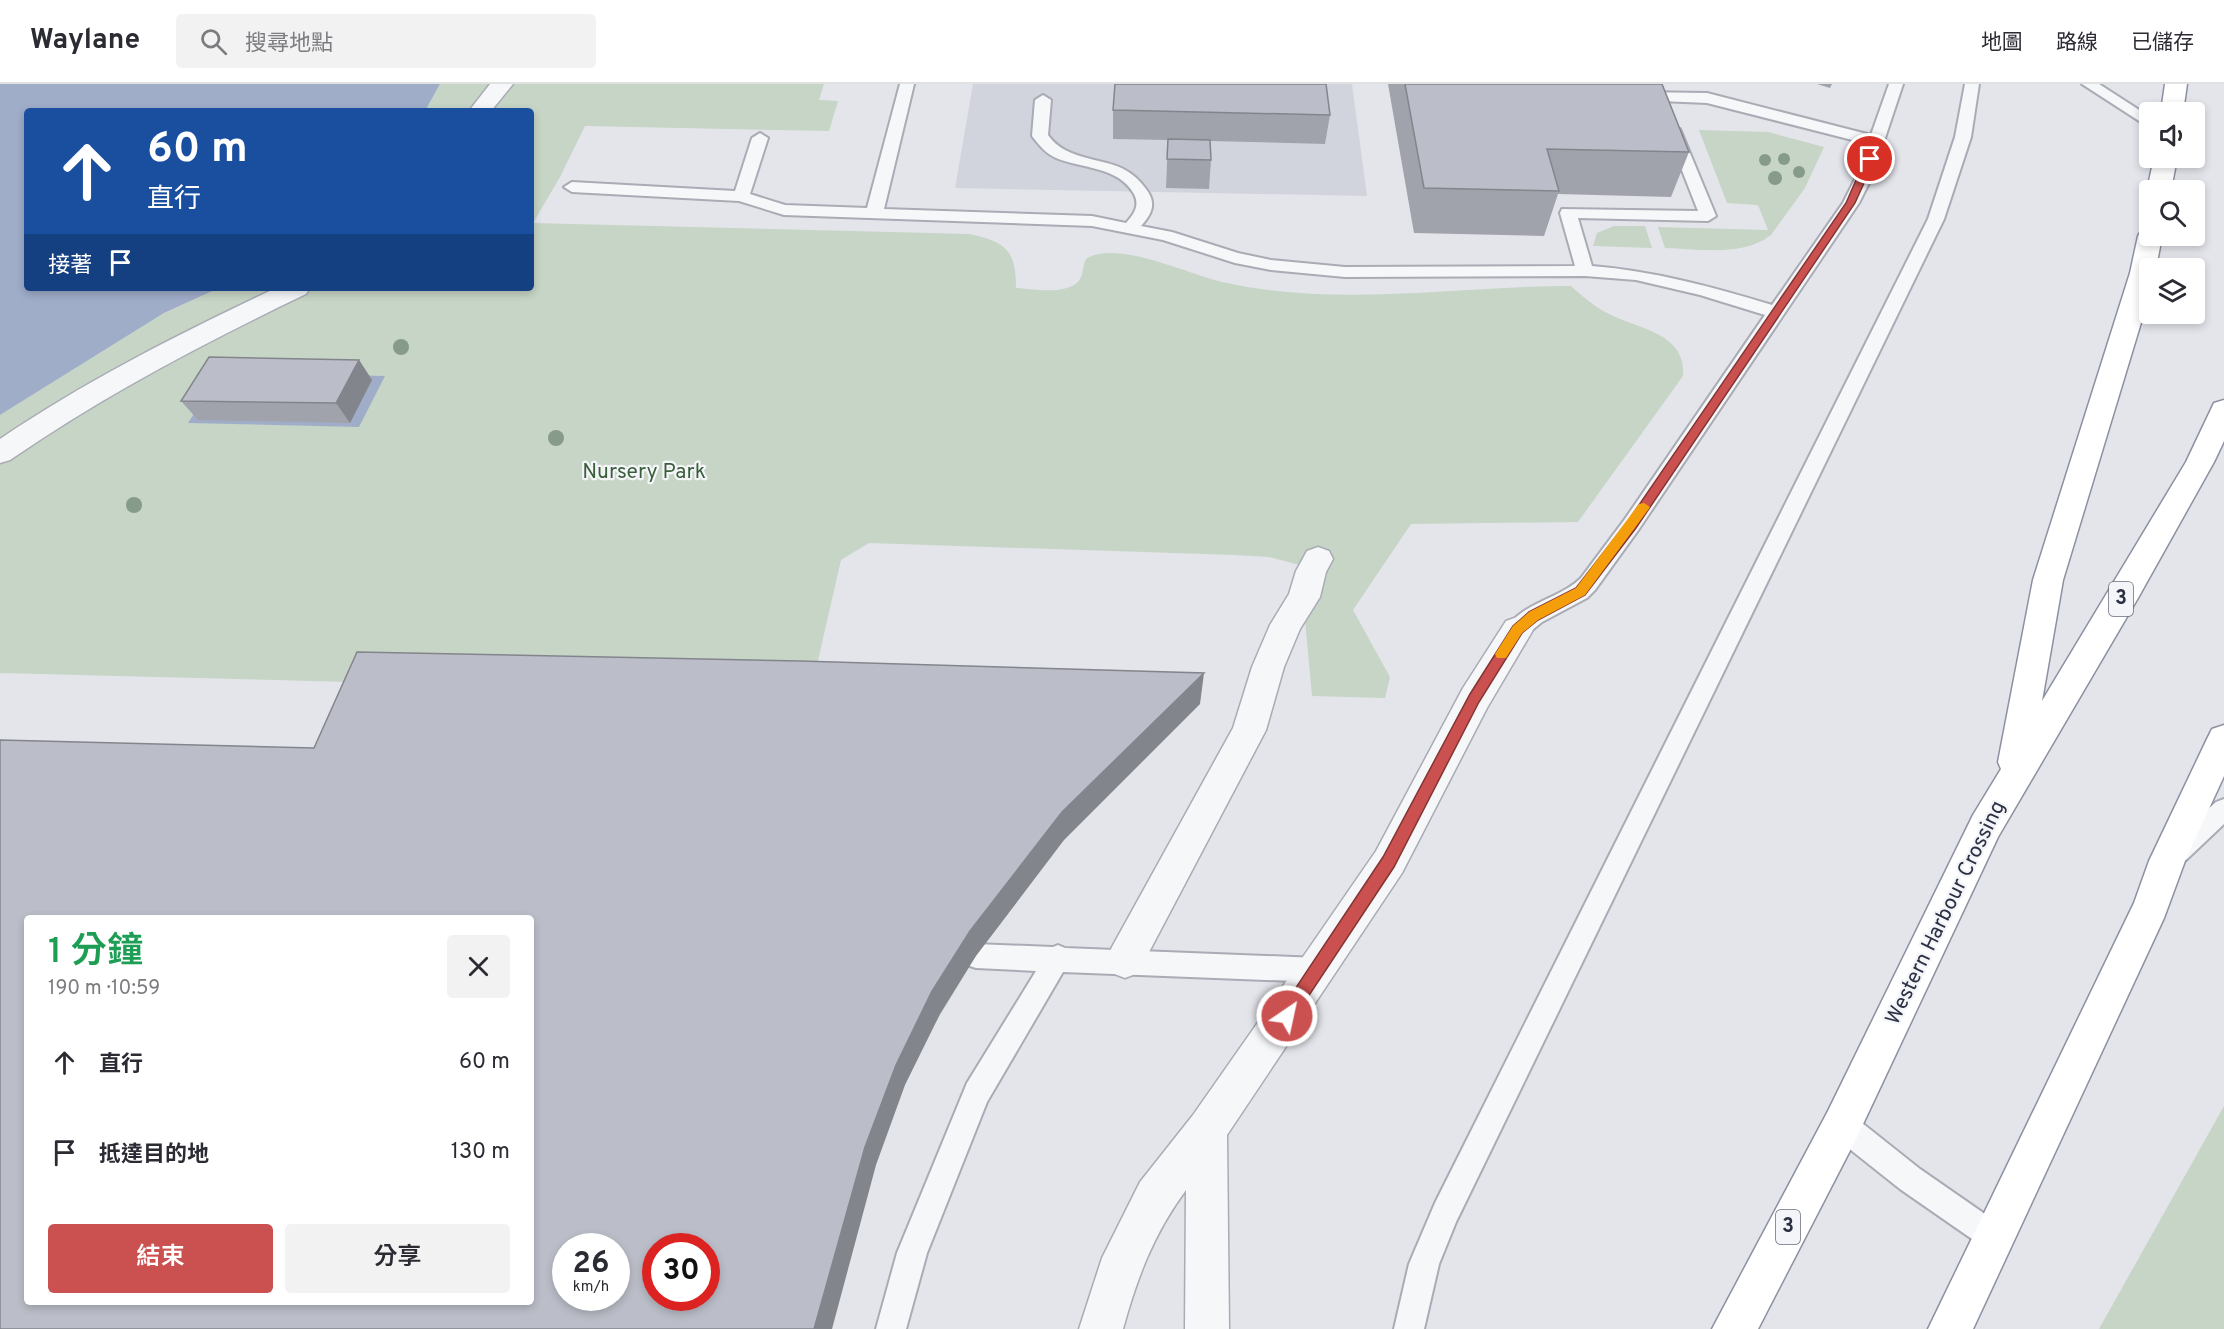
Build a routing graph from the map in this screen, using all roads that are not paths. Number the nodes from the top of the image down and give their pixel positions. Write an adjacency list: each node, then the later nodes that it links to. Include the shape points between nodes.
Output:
1 (502, 84): 11 (street)
2 (907, 84): 17 (lane)
3 (1896, 84): 14 (lane)
4 (1972, 84): 41 (lane, via 1963,137 1936,219 1445,1213 1424,1263)
5 (2089, 84): 12 (lane)
6 (2176, 84): 10 (highway)
7 (1617, 96): 8 (lane)
8 (1661, 97): 14 (lane, via 1707,98); 20 (lane, via 1708,216 1568,213)
9 (1043, 100): 18 (lane, via 1040,136 1050,149 1116,169 1137,184 1146,201 1145,210)
10 (2173, 102)
11 (482, 108)
12 (2139, 117)
13 (760, 138): 16 (lane)
14 (1876, 141): 22 (lane, via 1851,203)
15 (572, 187): 16 (lane)
16 (741, 196): 17 (lane, via 793,211)
17 (874, 214): 18 (lane, via 1054,219)
18 (1130, 228): 20 (lane, via 1235,258 1308,270)
19 (2148, 246): 28 (highway, via 2048,580)
20 (1585, 271): 22 (lane, via 1670,282)
21 (291, 291): 24 (street, via 148,361 84,397)
22 (1775, 312): 26 (lane, via 1588,584)
23 (2224, 410): 28 (highway, Western Harbour Crossing / 3, via 2183,492)
24 (0, 453)
25 (1318, 559): 33 (street, via 1304,597 1286,625 1268,667 1249,730)
26 (1517, 630): 34 (street, via 1475,698 1389,862)
27 (2224, 739): 30 (highway)
28 (2011, 784): 35 (highway, Western Harbour Crossing / 3, via 1985,826)
29 (2224, 809): 30 (lane)
30 (2167, 861): 37 (highway, via 2151,906)
31 (976, 956): 32 (lane)
32 (1058, 957): 33 (lane); 38 (lane, via 976,1093 912,1253)
33 (1125, 960): 34 (lane)
34 (1318, 970): 36 (street)
35 (1842, 1125): 37 (lane, via 1910,1179); 42 (highway, Western Harbour Crossing / 3)
36 (1207, 1129): 39 (street, via 1155,1197 1117,1273); 40 (street)
37 (1995, 1238): 43 (highway)
38 (891, 1329)
39 (1101, 1329)
40 (1207, 1329)
41 (1409, 1329)
42 (1734, 1329)
43 (1950, 1329)

